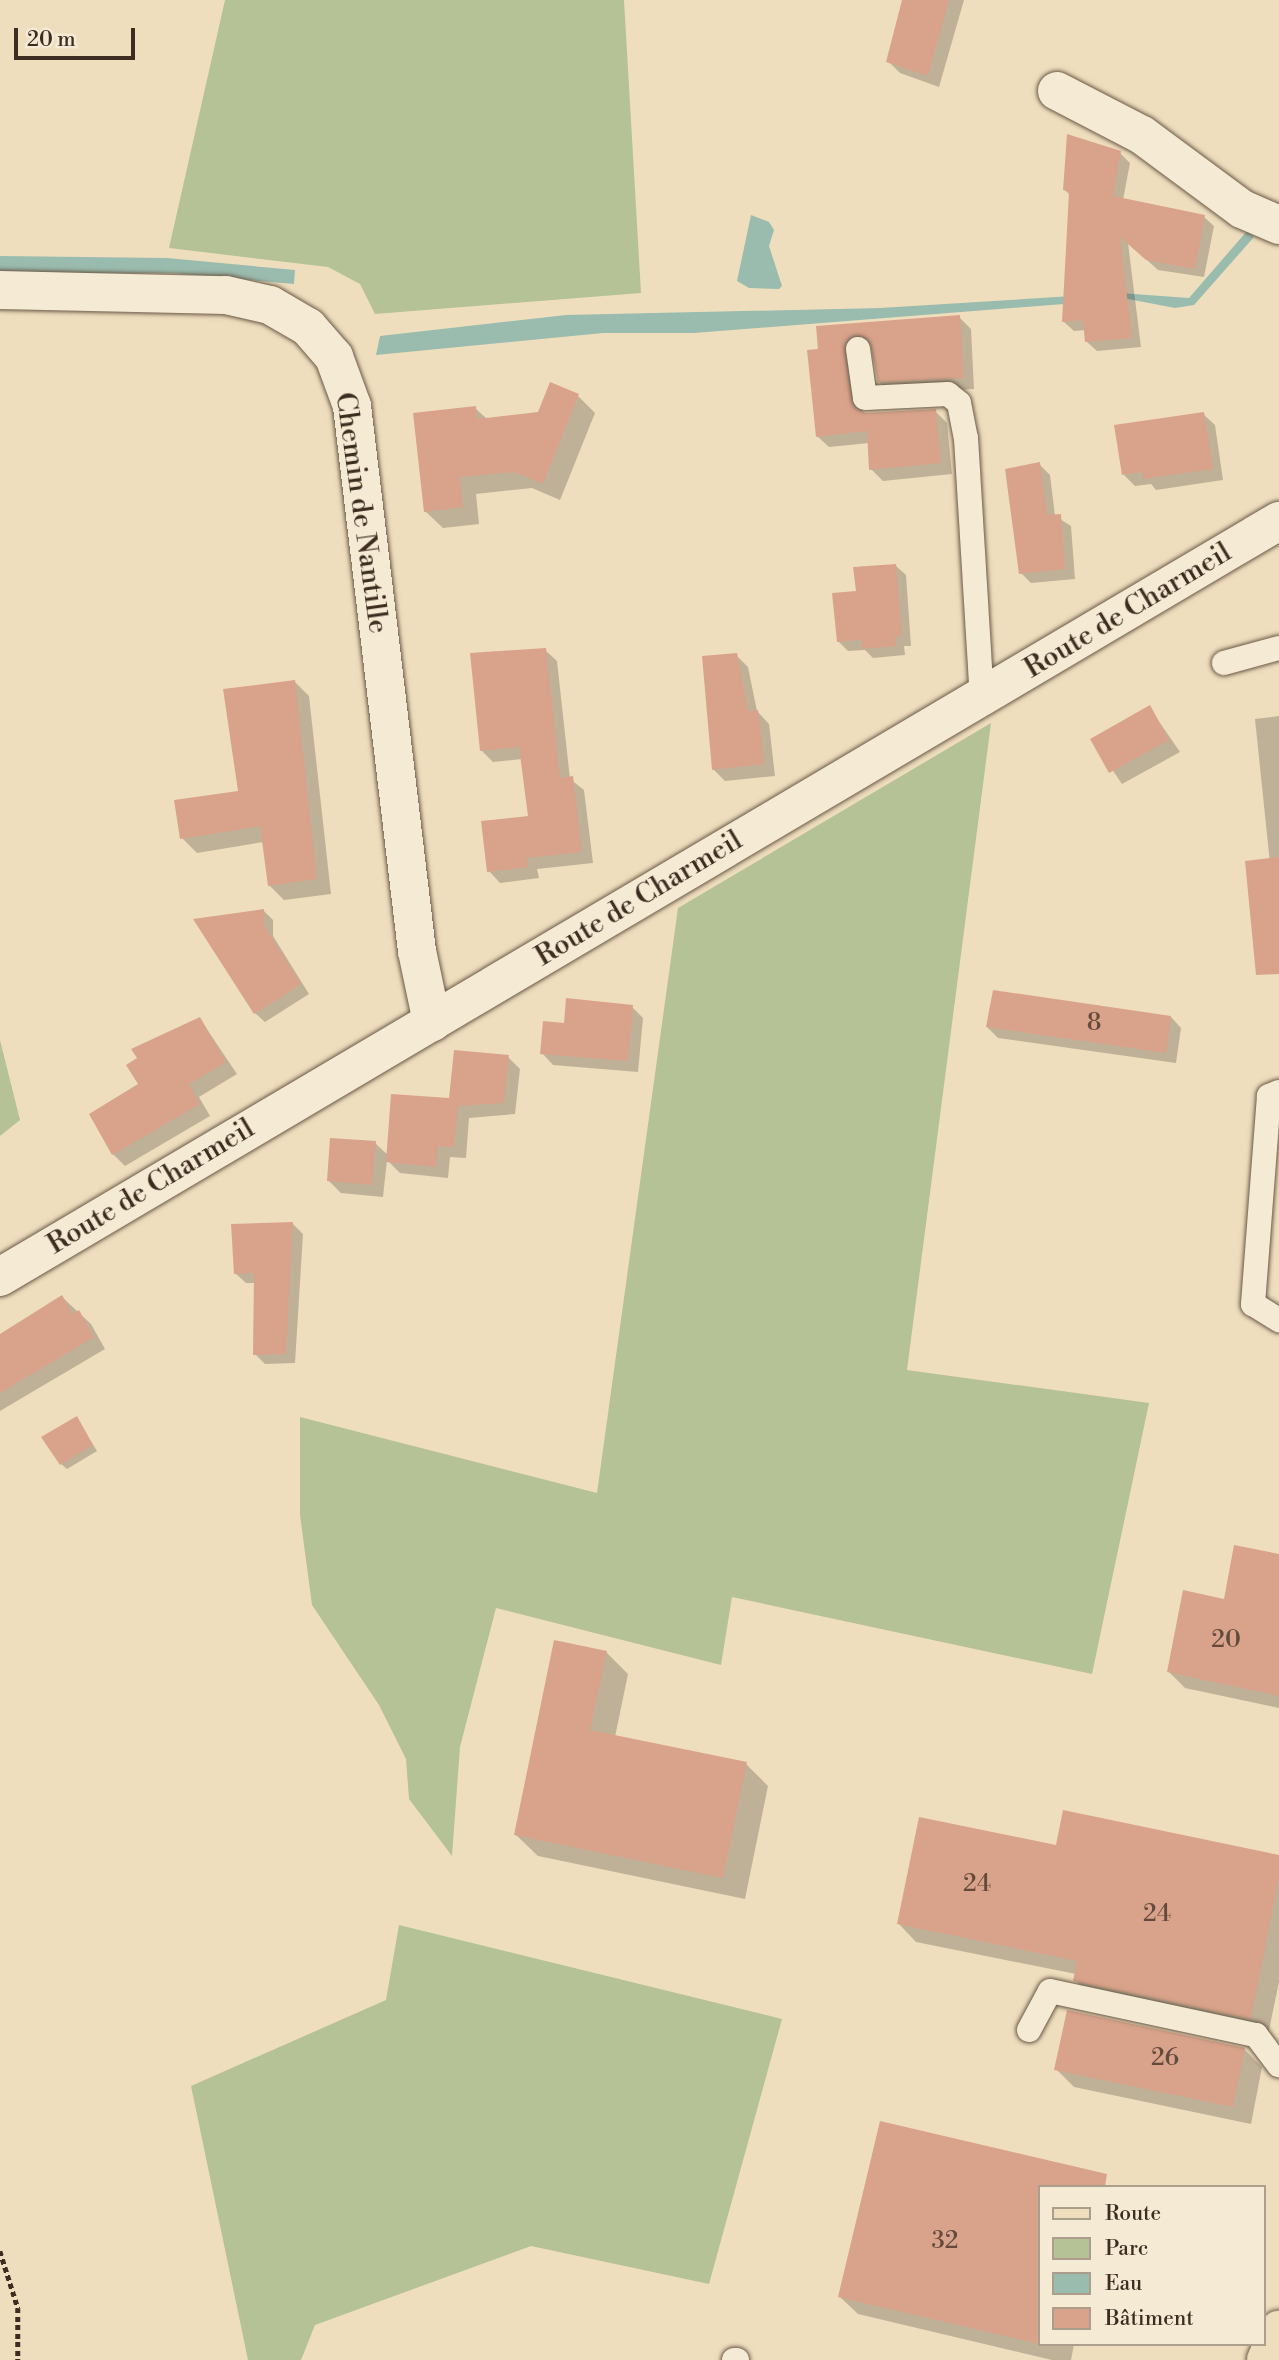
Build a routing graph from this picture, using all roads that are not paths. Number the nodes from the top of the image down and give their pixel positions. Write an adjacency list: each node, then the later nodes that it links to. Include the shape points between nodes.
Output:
1 (1057, 91): 2 (main road, via 1142,135 1242,209)
2 (1279, 225)
3 (0, 290): 9 (main road, Chemin de Nantille, via 226,295 270,305 308,327 334,357 352,406 416,951)
4 (858, 349): 8 (lane, via 865,398 948,394 959,403 966,438)
5 (1279, 521): 8 (main road, Route de Charmeil)
6 (1279, 648): 7 (lane)
7 (1224, 663)
8 (982, 696): 9 (main road, Route de Charmeil)
9 (432, 1022): 11 (main road, Route de Charmeil)
10 (1279, 1092): 12 (lane, via 1269,1096 1253,1304)
11 (0, 1277)
12 (1279, 1320)
13 (1029, 2030): 14 (lane, via 1050,1991 1256,2035)
14 (1279, 2066)
15 (1279, 2330): 16 (main road)
16 (1266, 2360)

